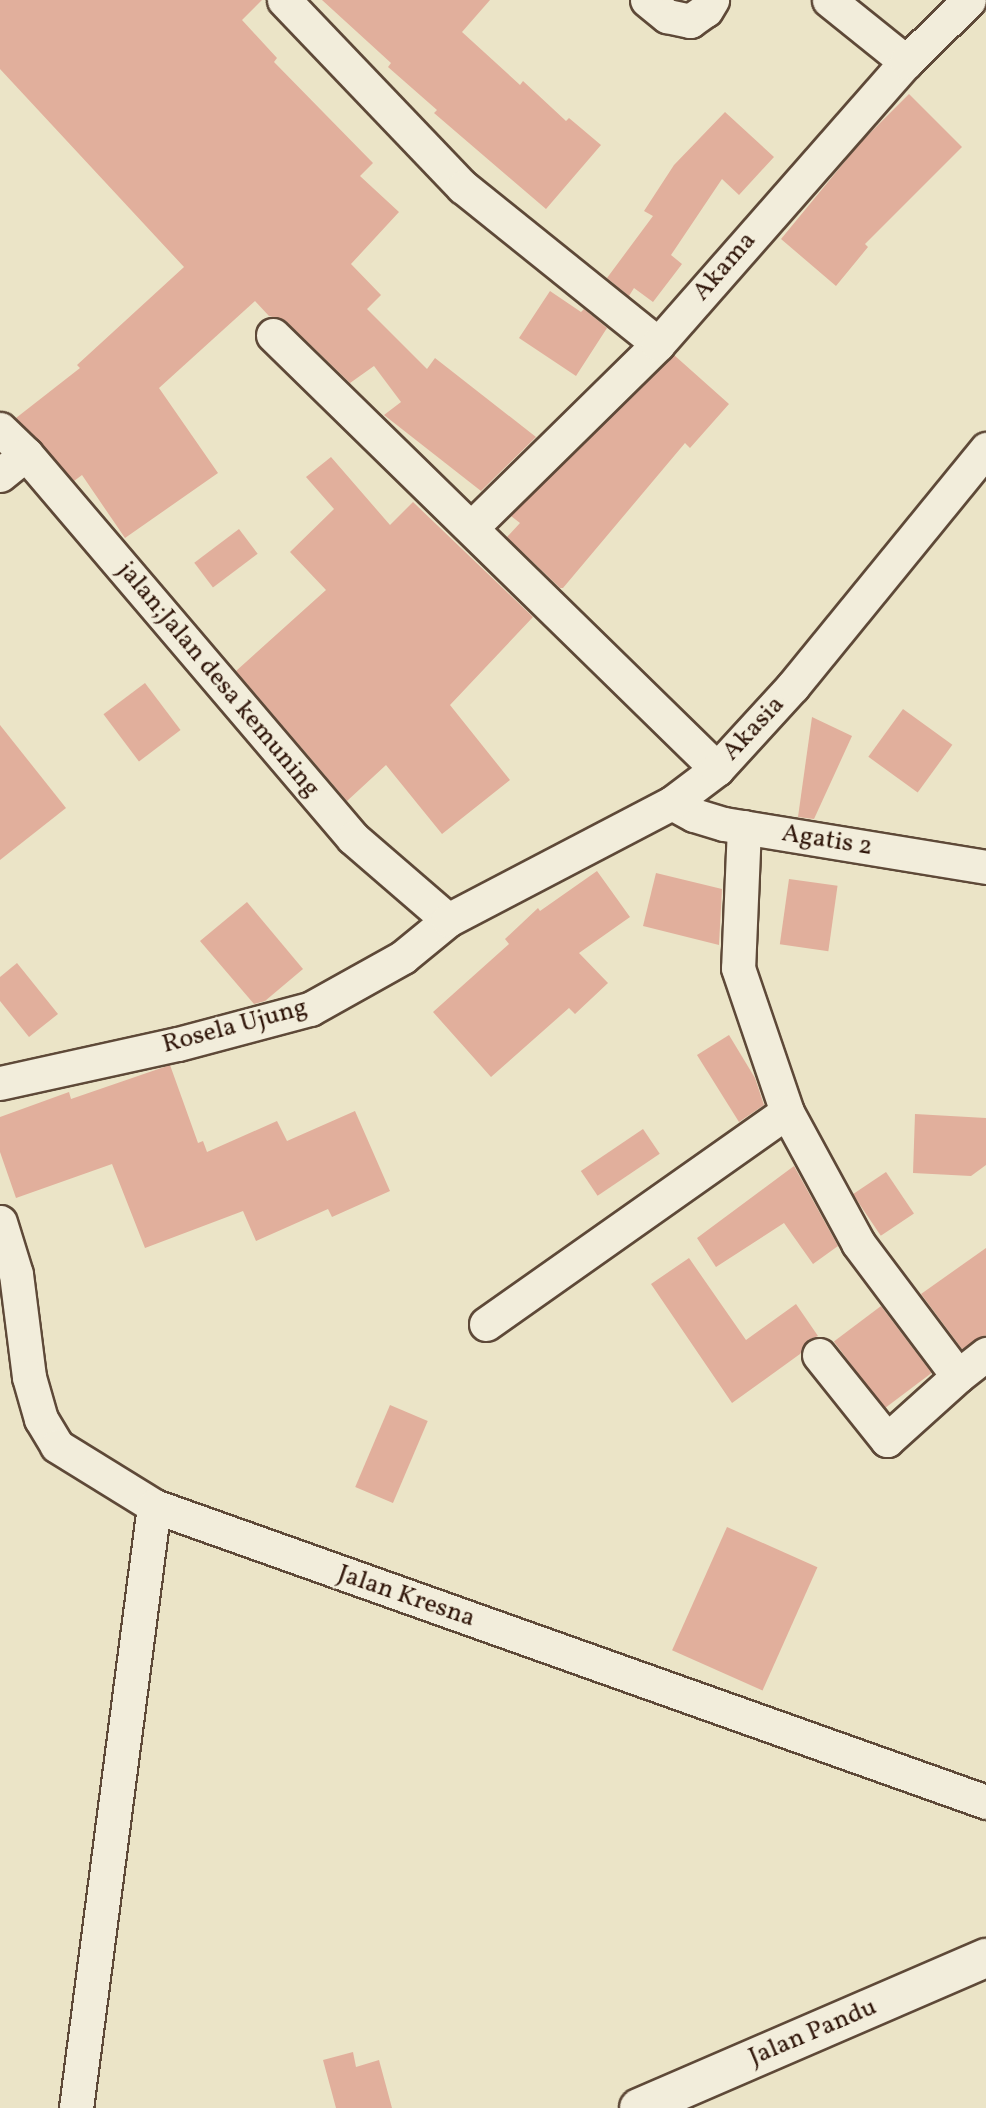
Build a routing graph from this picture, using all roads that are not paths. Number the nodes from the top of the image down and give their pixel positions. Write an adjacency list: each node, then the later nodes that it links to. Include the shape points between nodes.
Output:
1 (284, 0): 8 (street, via 463,187)
2 (647, 0): 3 (street, via 667,16 690,21)
3 (712, 0)
4 (830, 0): 6 (street)
5 (969, 0): 6 (street, Akama)
6 (906, 62): 8 (street, Akama)
7 (273, 335): 13 (street)
8 (657, 344): 13 (street, Akama)
9 (0, 429): 11 (street, jalan;Jalan desa kemuning)
10 (986, 449): 14 (street, Akasia, via 793,687)
11 (26, 454): 12 (street); 18 (street, jalan;Jalan desa kemuning, via 353,838)
12 (0, 475)
13 (472, 527): 14 (street)
14 (717, 769): 15 (street, Akasia)
15 (672, 803): 16 (street, Agatis 2, via 694,815); 18 (street, Akasia)
16 (744, 827): 17 (street, Agatis 2); 20 (street, via 738,968)
17 (986, 867)
18 (448, 920): 19 (street, Rosela Ujung, via 403,957 310,1009)
19 (0, 1083)
20 (787, 1112): 23 (street); 26 (street, via 858,1243)
21 (0, 1223): 22 (street, Jalan Kresna, via 16,1274)
22 (10, 1306): 27 (street, Jalan Kresna, via 41,1419 57,1446)
23 (486, 1324)
24 (986, 1354): 26 (street)
25 (819, 1355): 26 (street, via 887,1440)
26 (958, 1376)
27 (154, 1506): 28 (street, Jalan Kresna); 30 (street)
28 (986, 1802)
29 (986, 1958): 31 (street, Jalan Pandu)
30 (76, 2108)
31 (639, 2108)

